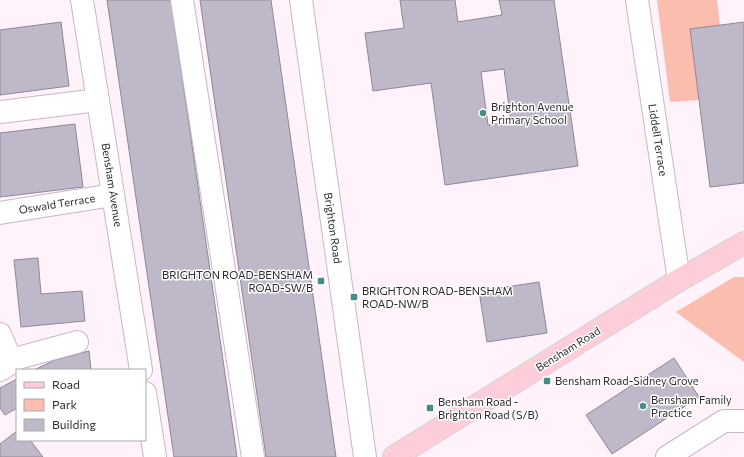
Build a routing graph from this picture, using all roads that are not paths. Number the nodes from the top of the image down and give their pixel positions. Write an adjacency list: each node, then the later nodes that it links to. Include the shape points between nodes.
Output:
1 (82, 0): 5 (street, Bensham Avenue)
2 (182, 0): 18 (street)
3 (300, 0): 19 (street, Brighton Road)
4 (637, 0): 10 (street, Liddell Terrace)
5 (98, 100): 6 (street); 7 (street, Bensham Avenue)
6 (0, 112)
7 (113, 195): 8 (street, Oswald Terrace); 14 (street, Bensham Avenue)
8 (0, 213)
9 (744, 243): 10 (main road, Bensham Road)
10 (679, 280): 20 (main road, Bensham Road)
11 (0, 334): 13 (street)
12 (77, 342): 13 (street, via 18,358)
13 (6, 367)
14 (141, 369)
15 (146, 399): 17 (street)
16 (744, 421): 21 (street, via 724,421)
17 (155, 457)
18 (253, 457)
19 (365, 457)
20 (394, 457)
21 (667, 457)

